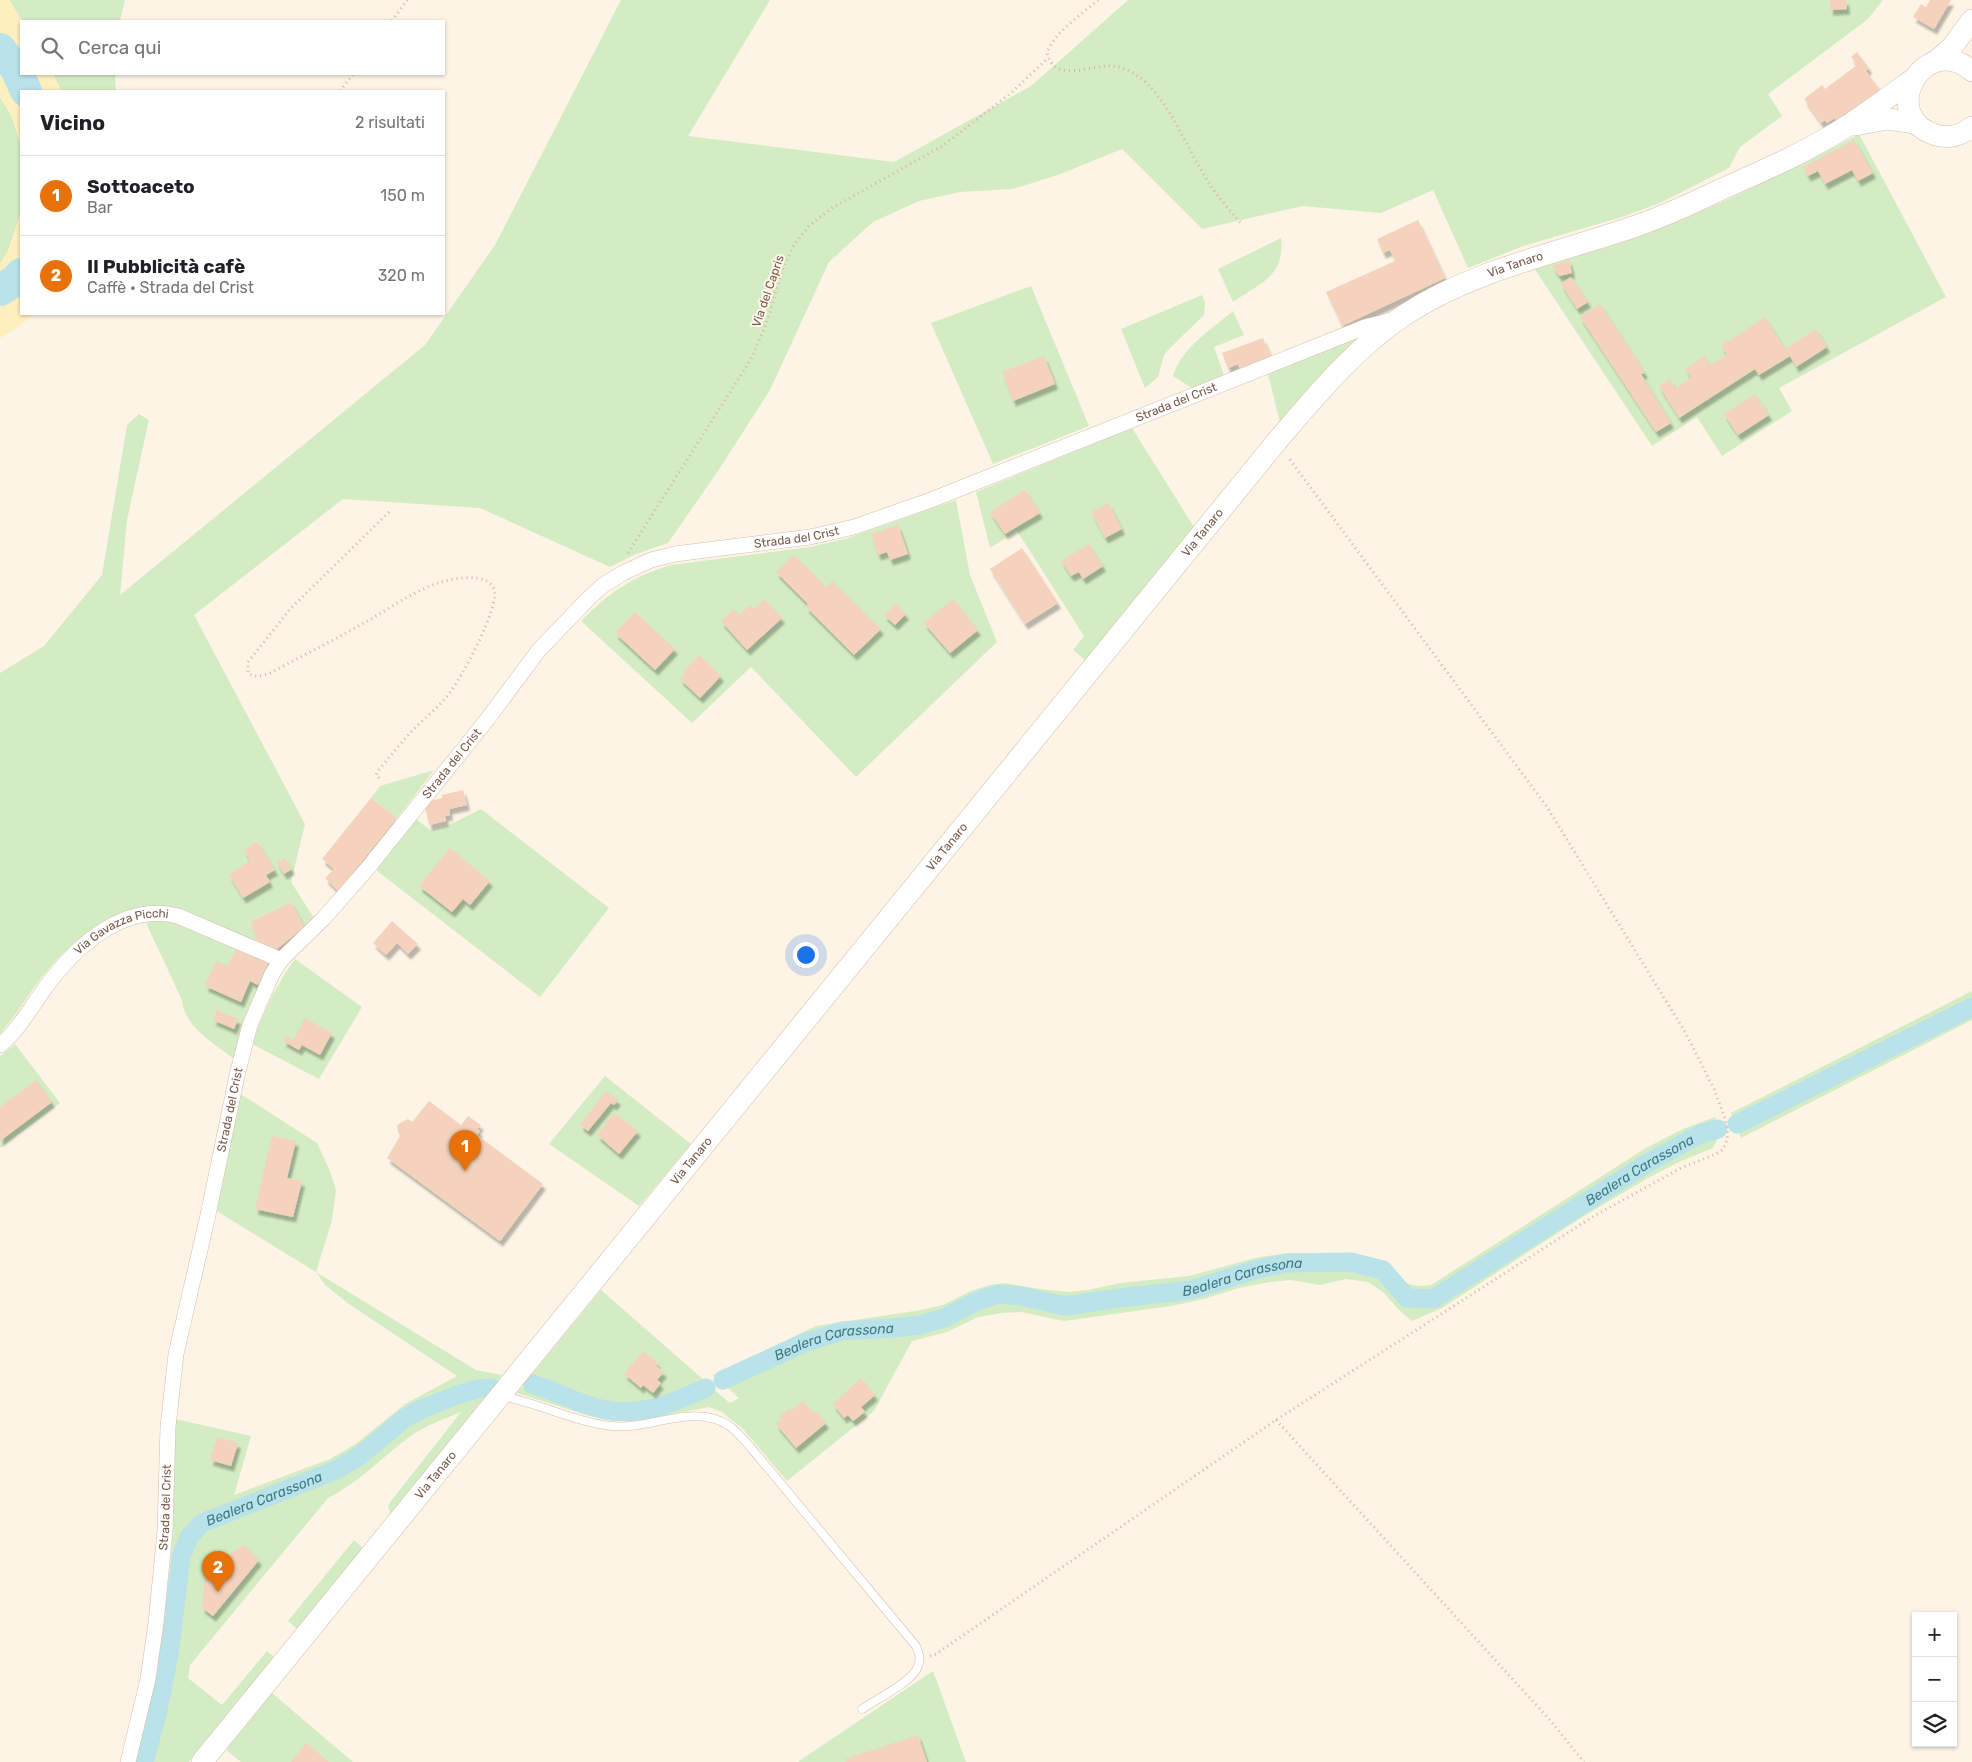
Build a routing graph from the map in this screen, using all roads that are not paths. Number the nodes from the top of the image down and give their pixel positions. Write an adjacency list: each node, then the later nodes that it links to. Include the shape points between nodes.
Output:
1 (1972, 20): 3 (main road, Via Tanaro, via 1952,47)
2 (1972, 36): 4 (main road)
3 (1935, 62): 4 (main road, via 1950,60); 5 (main road, Via Tanaro)
4 (1972, 70)
5 (1912, 80): 6 (main road, via 1909,110); 7 (main road, Via Tanaro)
6 (1916, 123): 7 (main road, Via Tanaro, via 1901,119 1874,120); 8 (main road, via 1942,137)
7 (1843, 128): 9 (main road, Via Tanaro, via 1760,173 1690,204 1639,225 1529,258 1438,296)
8 (1972, 128)
9 (1402, 316): 10 (street, Strada del Crist, via 1365,327 931,500 854,527 810,537 663,556 613,579 554,633 361,876); 12 (main road, Via Tanaro, via 1350,361 1277,441)
10 (281, 960): 11 (street, Via Gavazza Picchi, via 178,916 150,913 129,919 108,927 66,963); 14 (street, Strada del Crist, via 245,1040 179,1337 168,1427 165,1531 156,1623 148,1679)
11 (0, 1045)
12 (500, 1396): 13 (lane, via 525,1400 589,1422 612,1426 640,1426 701,1416 729,1425 916,1646 920,1656 912,1675); 15 (main road, Via Tanaro)
13 (862, 1709)
14 (128, 1762)
15 (202, 1762)

